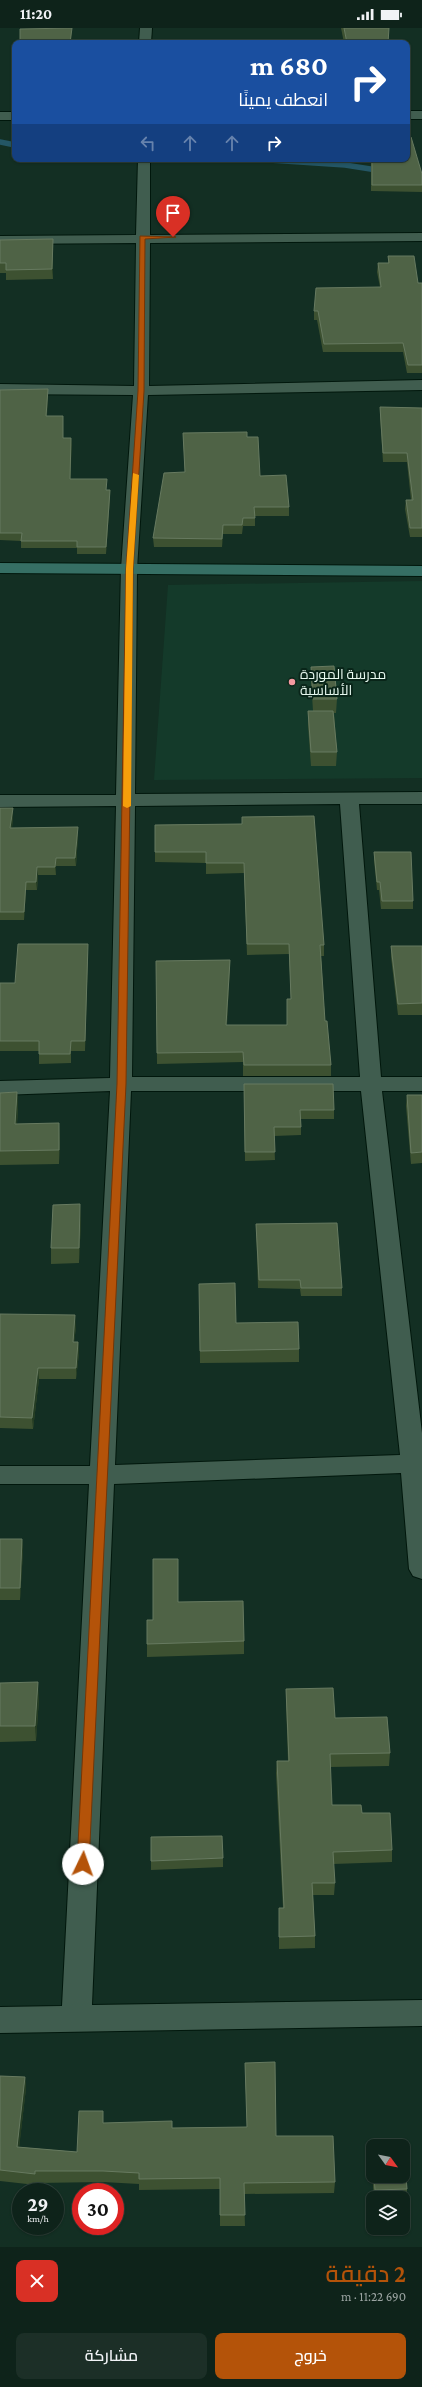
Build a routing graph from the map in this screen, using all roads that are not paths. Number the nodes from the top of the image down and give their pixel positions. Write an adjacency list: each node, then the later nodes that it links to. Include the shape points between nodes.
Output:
1 (146, 28): 2 (street)
2 (146, 40)
3 (410, 115): 4 (street)
4 (422, 115)
5 (0, 116): 6 (street)
6 (12, 116)
7 (144, 162): 9 (street)
8 (422, 237): 9 (street)
9 (142, 238): 10 (street); 13 (street)
10 (0, 240)
11 (422, 385): 13 (street)
12 (0, 389): 13 (street)
13 (141, 391): 15 (street)
14 (0, 568): 15 (main road)
15 (130, 569): 16 (main road); 19 (street)
16 (422, 571)
17 (422, 798): 18 (street)
18 (349, 799): 19 (street); 23 (street)
19 (127, 800): 20 (street); 21 (street)
20 (0, 801)
21 (121, 1084): 23 (street); 24 (street); 27 (street)
22 (422, 1084): 23 (street)
23 (371, 1085): 25 (street)
24 (0, 1088)
25 (417, 1463): 27 (street); 28 (street)
26 (0, 1475): 27 (street)
27 (102, 1475): 30 (street)
28 (422, 1569)
29 (422, 2013): 30 (street)
30 (76, 2019): 31 (street)
31 (0, 2020)

